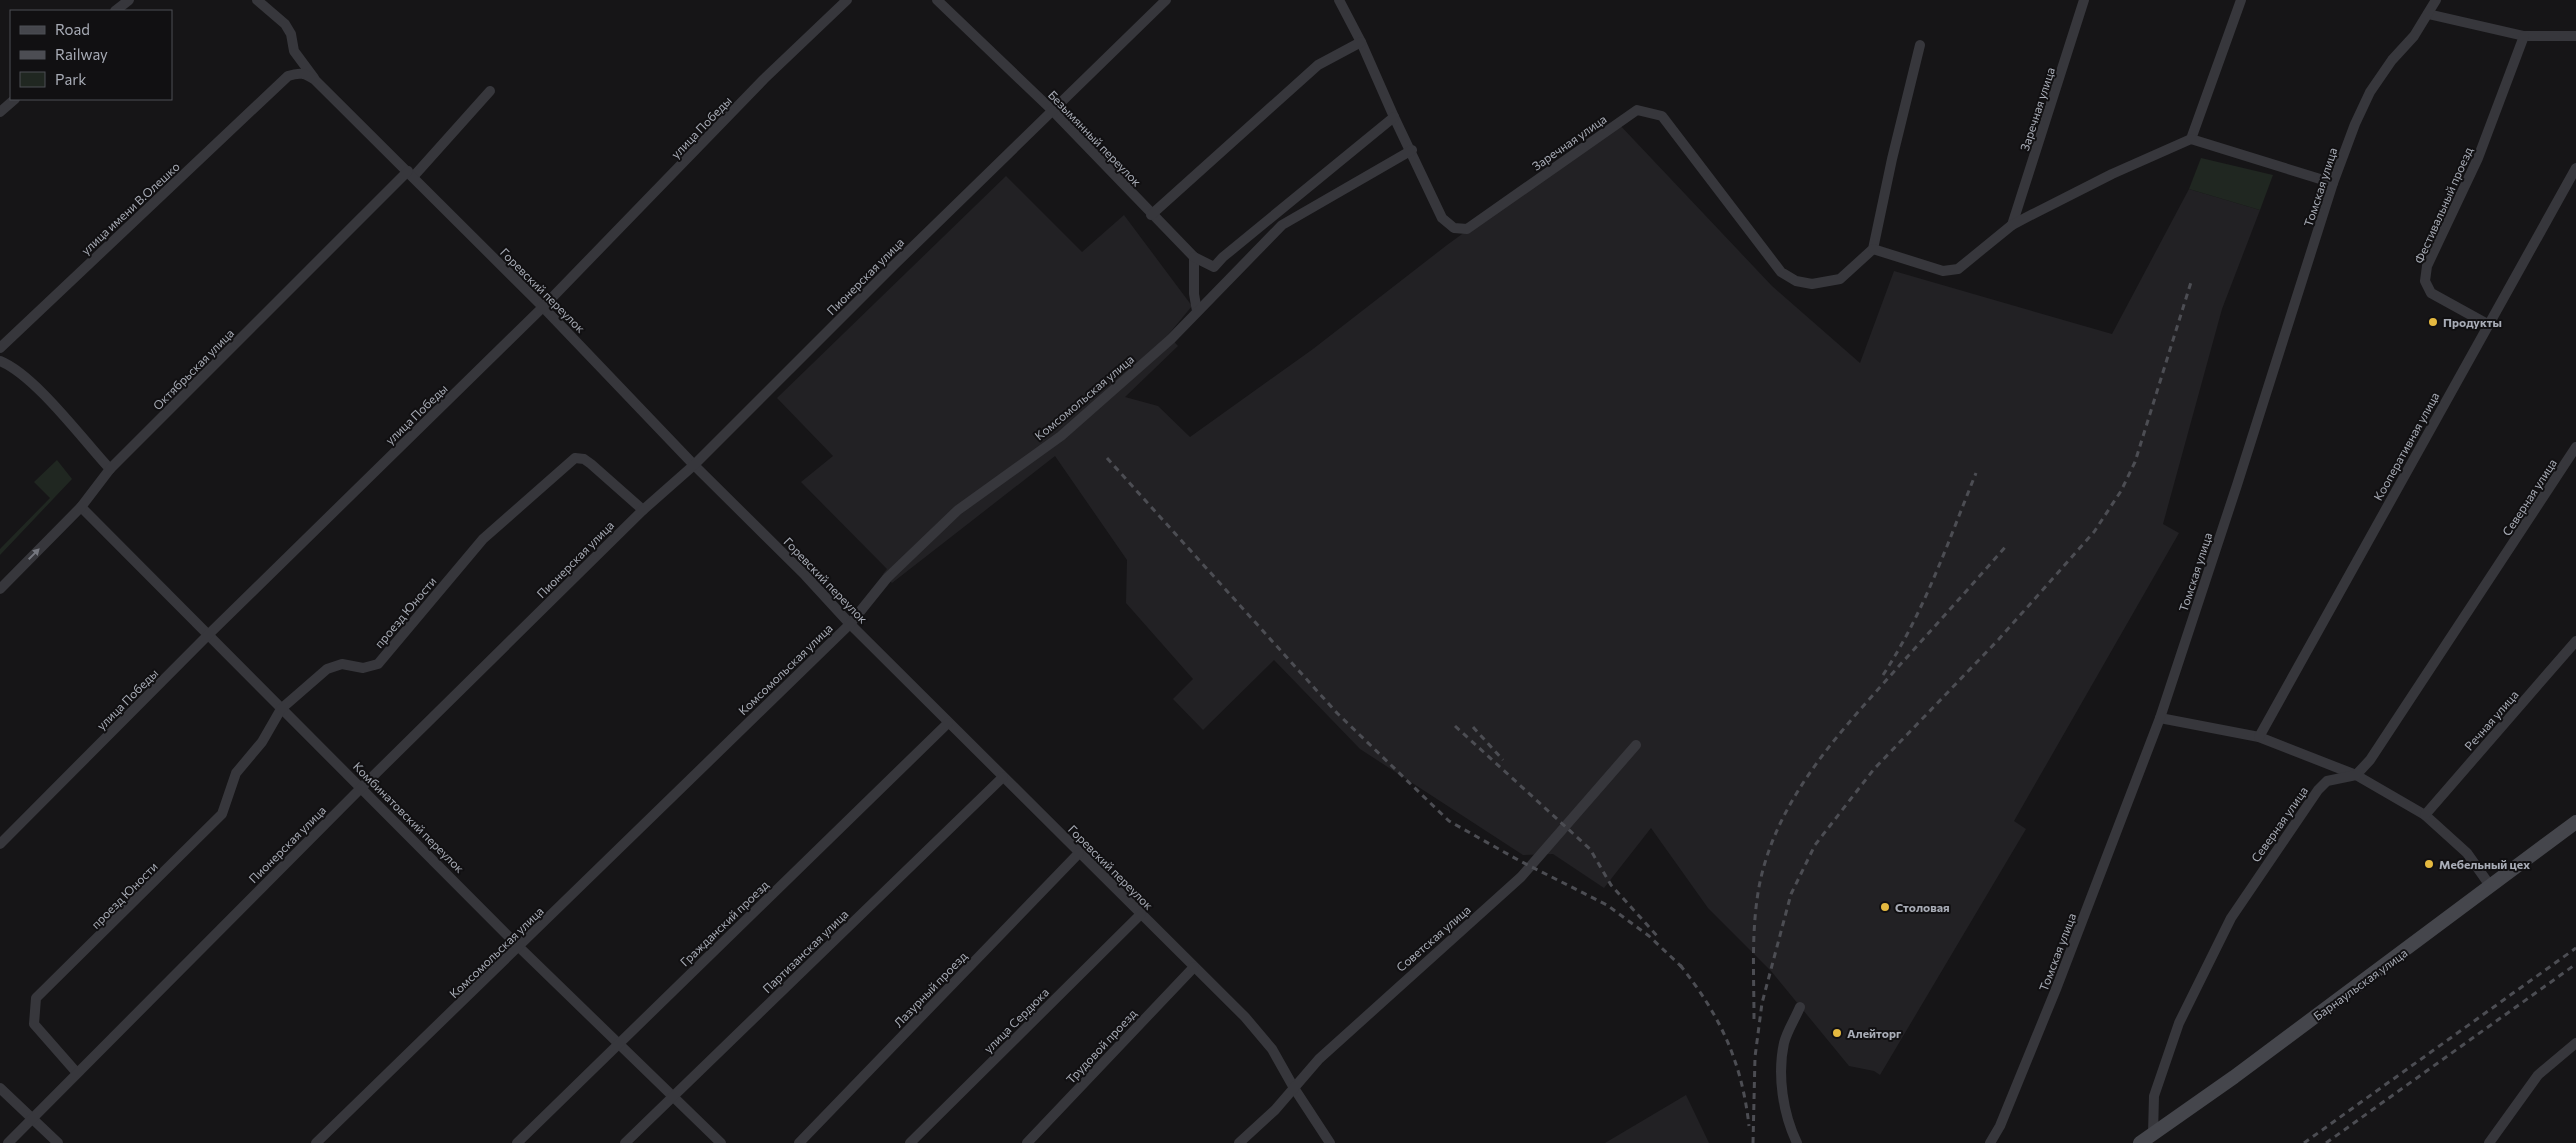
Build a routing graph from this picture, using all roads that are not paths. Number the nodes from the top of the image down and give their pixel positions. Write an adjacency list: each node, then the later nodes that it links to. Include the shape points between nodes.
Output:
1 (129, 0): 10 (street)
2 (257, 0): 16 (street, Горевский переулок, via 285,24 291,34 294,51)
3 (846, 0): 31 (street, улица Победы, via 764,79)
4 (937, 0): 20 (street, Безымянный переулок)
5 (1166, 0): 20 (street, Пионерская улица)
6 (1339, 0): 14 (street, Заречная улица)
7 (2084, 0): 28 (street, Заречная улица)
8 (2241, 0): 22 (street)
9 (2436, 0): 11 (street, Томская улица)
10 (116, 10)
11 (2428, 14): 12 (street); 26 (street, Томская улица, via 2370,92)
12 (2524, 36): 13 (street); 33 (street, Фестивальный проезд, via 2478,158 2427,266 2425,281 2431,292)
13 (2576, 36)
14 (1361, 42): 21 (street, Заречная улица); 27 (street, via 1318,65)
15 (1920, 45): 29 (street)
16 (316, 80): 25 (street, Горевский переулок); 34 (street, улица имени В.Олешко, via 299,72 288,76)
17 (490, 91): 25 (street, Октябрьская улица)
18 (14, 100): 19 (street)
19 (0, 112)
20 (1053, 112): 27 (street, Безымянный переулок); 37 (street, Пионерская улица)
21 (1394, 117): 23 (street, Заречная улица); 30 (street, via 1214,267)
22 (2191, 139): 26 (street); 28 (street, via 2112,174)
23 (1412, 150): 29 (street, Заречная улица, via 1442,218 1454,228 1466,229 1637,110 1662,116 1781,272 1796,281 1812,284 1840,279); 32 (street, Комсомольская улица, via 1282,225)
24 (2576, 168): 33 (street, Кооперативная улица)
25 (411, 174): 31 (street, Горевский переулок); 38 (street, Октябрьская улица)
26 (2333, 183): 46 (street, Томская улица)
27 (1151, 215): 30 (street, Безымянный переулок)
28 (2012, 226): 29 (street, via 1958,269 1943,271)
29 (1873, 249)
30 (1194, 257): 32 (street, via 1194,294)
31 (543, 307): 37 (street, Горевский переулок); 43 (street, улица Победы)
32 (1198, 311): 42 (street, Комсомольская улица, via 1061,436 958,510 887,578)
33 (2489, 325): 48 (street, Кооперативная улица)
34 (0, 348)
35 (0, 361): 38 (street, via 22,375 58,410)
36 (2576, 447): 50 (street, Северная улица, via 2370,760)
37 (694, 465): 40 (street, Пионерская улица); 42 (street, Горевский переулок)
38 (110, 470): 39 (street, Октябрьская улица)
39 (81, 507): 41 (street, Октябрьская улица, one-way to 39); 43 (street, Комбинатовский переулок)
40 (643, 510): 45 (street, проезд Юности, via 584,458 575,458 483,539 378,664 363,668 342,664 327,669); 52 (street, Пионерская улица)
41 (0, 588)
42 (850, 624): 47 (street, Горевский переулок); 59 (street, Комсомольская улица)
43 (209, 634): 45 (street, Комбинатовский переулок); 55 (street, улица Победы)
44 (2576, 641): 53 (street, Речная улица)
45 (281, 709): 52 (street, Комбинатовский переулок); 64 (street, проезд Юности, via 262,742 236,773 222,814 36,998 34,1024)
46 (2160, 718): 48 (street); 82 (street, Томская улица, via 2056,989)
47 (948, 723): 51 (street, Горевский переулок); 62 (street, Гражданский проезд)
48 (2259, 737): 50 (street)
49 (1636, 745): 66 (street, Советская улица, via 1521,877 1318,1059)
50 (2356, 775): 53 (street); 69 (street, Северная улица, via 2327,781 2318,790 2231,918 2179,1023 2164,1064 2154,1096)
51 (1003, 777): 56 (street, Горевский переулок); 67 (street, Партизанская улица)
52 (362, 787): 59 (street, Комбинатовский переулок); 64 (street, Пионерская улица)
53 (2425, 815): 57 (street, via 2467,853)
54 (2576, 822): 57 (street, Барнаульская улица)
55 (0, 844)
56 (1079, 853): 58 (street, Горевский переулок); 76 (street, Лазурный проезд)
57 (2491, 888): 69 (street, Барнаульская улица)
58 (1141, 914): 60 (street, Горевский переулок); 77 (street, улица Сердюка)
59 (519, 947): 62 (street, Комбинатовский переулок); 72 (street, Комсомольская улица)
60 (1194, 967): 66 (street, Горевский переулок, via 1272,1049); 78 (street, Трудовой проезд)
61 (1800, 1007): 81 (street, via 1784,1043 1781,1093)
62 (619, 1042): 67 (street, Комбинатовский переулок); 73 (street, Гражданский проезд)
63 (2576, 1042): 84 (street, via 2538,1075)
64 (77, 1073): 68 (street, Пионерская улица)
65 (0, 1088): 68 (street)
66 (1294, 1088): 79 (street, Советская улица); 80 (street, Горевский переулок)
67 (674, 1095): 74 (street, Партизанская улица); 75 (street, Комбинатовский переулок)
68 (32, 1118): 70 (street, Пионерская улица); 71 (street)
69 (2153, 1134): 83 (street, Барнаульская улица)
70 (8, 1143)
71 (58, 1143)
72 (316, 1143)
73 (517, 1143)
74 (625, 1143)
75 (721, 1143)
76 (799, 1143)
77 (910, 1143)
78 (1027, 1143)
79 (1239, 1143)
80 (1330, 1143)
81 (1797, 1143)
82 (1990, 1143)
83 (2140, 1143)
84 (2489, 1143)

